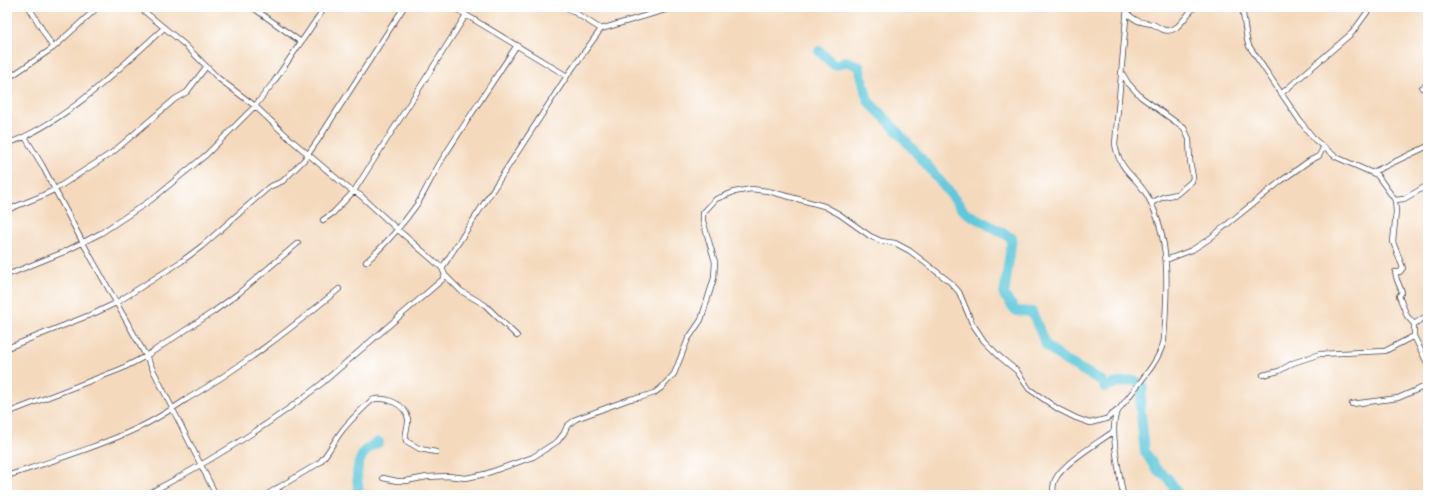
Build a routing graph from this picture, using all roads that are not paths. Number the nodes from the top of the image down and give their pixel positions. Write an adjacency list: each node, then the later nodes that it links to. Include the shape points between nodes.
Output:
1 (29, 7): 20 (street)
2 (98, 7): 20 (street)
3 (138, 7): 16 (street)
4 (252, 7): 18 (street)
5 (324, 7): 18 (street)
6 (404, 7): 33 (street)
7 (453, 7): 15 (street)
8 (566, 7): 17 (street)
9 (674, 7): 17 (street)
10 (1127, 7): 14 (street)
11 (1196, 7): 14 (street, via 1179,25 1167,30 1136,21)
12 (1242, 7): 27 (street, via 1249,46)
13 (1371, 7): 27 (street, via 1352,33)
14 (1127, 13): 22 (street)
15 (466, 15): 19 (street); 37 (street)
16 (164, 28): 21 (street); 29 (street, via 81,101)
17 (601, 29): 23 (street)
18 (301, 42): 28 (street)
19 (517, 46): 23 (street); 42 (street, via 438,166 418,202)
20 (53, 48): 24 (street)
21 (206, 67): 28 (street); 36 (street, via 187,92 175,99 113,152)
22 (1122, 73): 39 (street, via 1116,150 1121,165 1145,192); 39 (street, via 1141,97 1184,128 1189,139 1192,181 1177,194)
23 (567, 76): 47 (street)
24 (7, 79)
25 (1428, 85): 26 (street)
26 (1422, 88)
27 (1282, 93): 32 (street, via 1300,121)
28 (255, 106): 33 (street); 43 (street, via 206,155 151,200)
29 (25, 137): 30 (street); 36 (street)
30 (7, 144)
31 (1428, 146): 34 (street)
32 (1324, 148): 34 (street, via 1336,157); 45 (street, via 1319,156 1281,181 1209,239 1192,250)
33 (308, 154): 37 (street); 51 (street, via 283,181 269,187 202,246)
34 (1373, 172): 38 (street)
35 (1428, 186): 38 (street, via 1404,199)
36 (54, 190): 40 (street); 43 (street)
37 (354, 191): 41 (street); 42 (street)
38 (1395, 200): 53 (street, via 1393,242 1403,268 1400,272 1395,272 1402,292 1399,296 1407,316)
39 (1151, 203): 45 (street, via 1160,226)
40 (7, 210)
41 (323, 220)
42 (397, 229): 46 (street, via 382,248); 47 (street)
43 (83, 243): 48 (street); 51 (street)
44 (298, 243): 57 (street, via 232,298)
45 (1166, 260): 63 (street, via 1164,340 1160,352 1143,379)
46 (366, 262)
47 (442, 268): 49 (street)
48 (7, 275)
49 (445, 275): 54 (street, via 461,291 485,305); 67 (street, via 312,391)
50 (339, 288): 62 (street, via 259,352)
51 (116, 303): 56 (street); 57 (street)
52 (1428, 315): 53 (street)
53 (1414, 324): 55 (street)
54 (517, 336)
55 (1414, 336): 58 (street); 59 (street, via 1385,351 1320,354 1279,371)
56 (7, 348)
57 (146, 356): 62 (street); 64 (street, via 121,369)
58 (1428, 365)
59 (1262, 375)
60 (1428, 385): 61 (street, via 1398,398)
61 (1352, 404)
62 (173, 408): 67 (street); 68 (street, via 141,426 105,441)
63 (1118, 410): 65 (street); 69 (street, via 1106,419 1090,423 1058,409 1029,389 1017,371 984,341 972,323 960,292 910,251 895,243 870,236 824,206 751,189 716,199 704,213 703,221 715,262 714,278 701,320 688,338 674,374 661,388 654,393 576,419 567,426 558,441 532,457 485,474 466,478 427,477 406,481)
64 (7, 413)
65 (1114, 431): 75 (street, via 1059,474 1054,484); 76 (street)
66 (436, 452): 70 (street, via 420,449 406,441 408,417 404,409 389,400 376,398 344,428 325,457 306,472)
67 (202, 465): 71 (street); 72 (street)
68 (7, 476)
69 (383, 478)
70 (277, 488): 73 (street); 74 (street)
71 (146, 495)
72 (216, 495)
73 (266, 495)
74 (281, 495)
75 (1054, 495)
76 (1123, 495)

